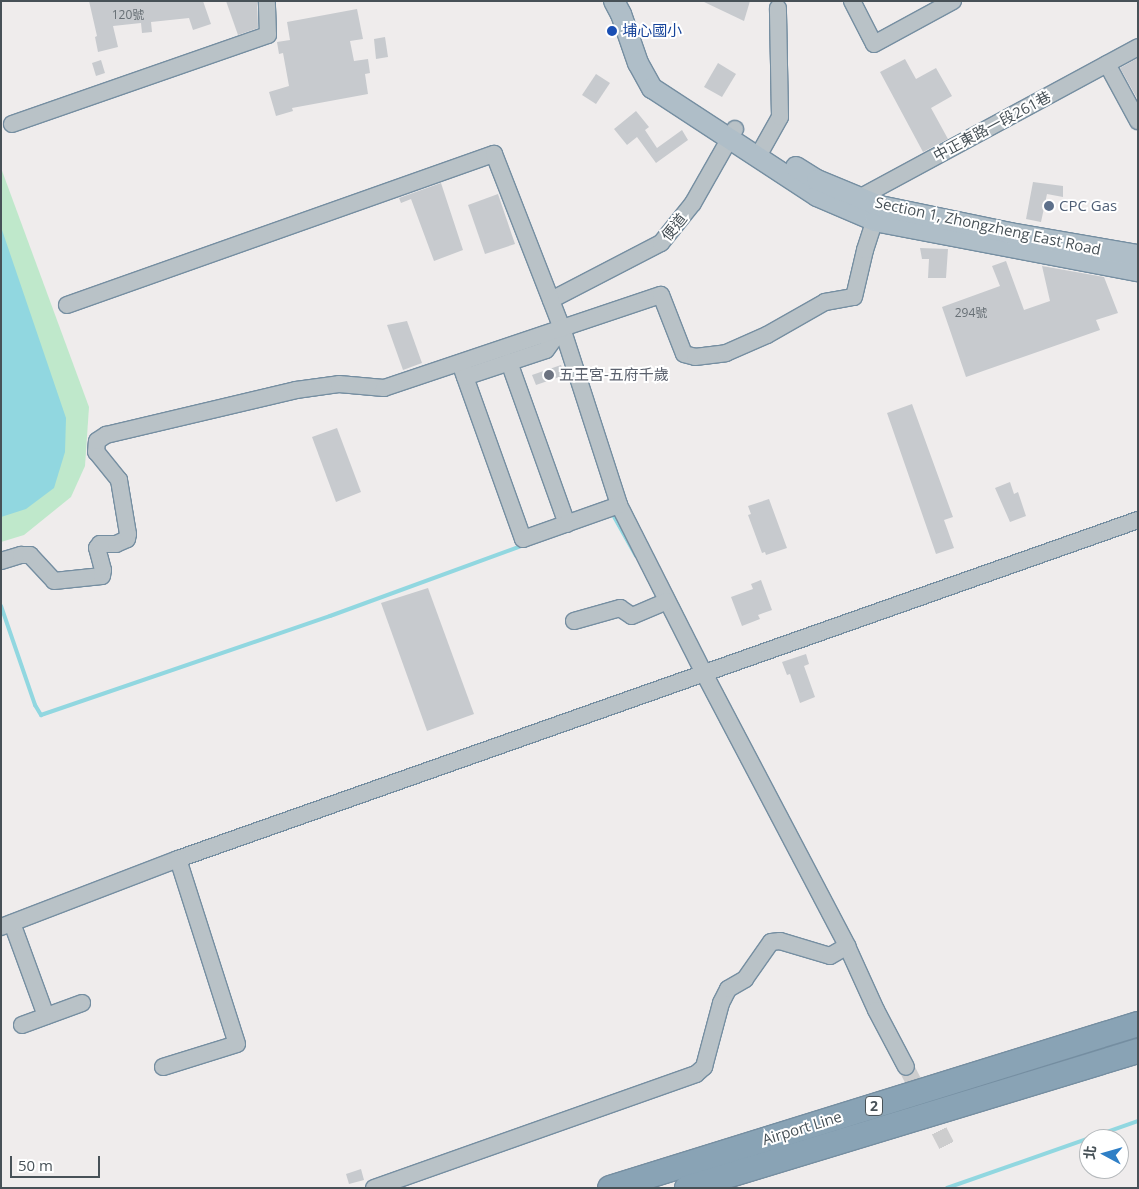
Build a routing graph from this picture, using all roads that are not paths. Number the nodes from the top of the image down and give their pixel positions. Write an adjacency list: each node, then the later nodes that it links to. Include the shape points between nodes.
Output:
1 (267, 1): 10 (street, via 268,35)
2 (614, 1): 7 (main road, via 622,14)
3 (852, 1): 4 (street, via 874,44)
4 (953, 1)
5 (778, 8): 12 (street, via 780,117)
6 (1138, 47): 8 (street, 中正東路一段261巷)
7 (638, 63): 11 (main road, Section 1, Zhongzheng East Road); 11 (main road, Section 1, Zhongzheng East Road, via 652,88)
8 (1107, 64): 9 (street); 13 (street, 中正東路一段261巷)
9 (1138, 121)
10 (12, 124)
11 (732, 134): 12 (main road, Section 1, Zhongzheng East Road); 17 (street, 便道, via 693,203 661,243)
12 (761, 152): 13 (main road, Section 1, Zhongzheng East Road, via 817,196)
13 (856, 205): 14 (main road, Section 1, Zhongzheng East Road)
14 (877, 213): 15 (main road, Section 1, Zhongzheng East Road); 16 (main road, Section 1, Zhongzheng East Road); 19 (street, via 854,297 825,302 767,335 726,353 695,357 684,354 661,296)
15 (1138, 256)
16 (1138, 271)
17 (551, 300): 18 (street, via 494,154); 19 (street)
18 (67, 305)
19 (562, 328): 20 (street, via 546,350); 21 (street); 22 (street)
20 (510, 362): 21 (street); 24 (street)
21 (462, 370): 24 (street, via 523,539); 25 (street, via 384,388 339,384 296,390 106,435 97,441 96,452 119,480 128,534 127,539 116,544 100,544 97,548 104,570 102,576 54,581 30,555)
22 (619, 505): 24 (street); 26 (street)
23 (1138, 520): 28 (street)
24 (567, 524)
25 (1, 560)
26 (668, 601): 27 (street, via 632,616 620,608); 28 (street)
27 (574, 621)
28 (705, 675): 29 (street); 31 (street)
29 (178, 859): 30 (street); 37 (street, via 237,1044)
30 (7, 925): 33 (street)
31 (847, 946): 38 (street); 39 (street, via 830,956 780,941 771,942 746,979 728,989 721,1003 704,1067 696,1074)
32 (82, 1003): 33 (street)
33 (46, 1016): 35 (street)
34 (1138, 1024): 40 (highway, Airport Line / 2)
35 (22, 1025)
36 (1138, 1051): 41 (highway, Airport Line / 2)
37 (163, 1067)
38 (906, 1067)
39 (374, 1188)
40 (610, 1188)
41 (687, 1188)

